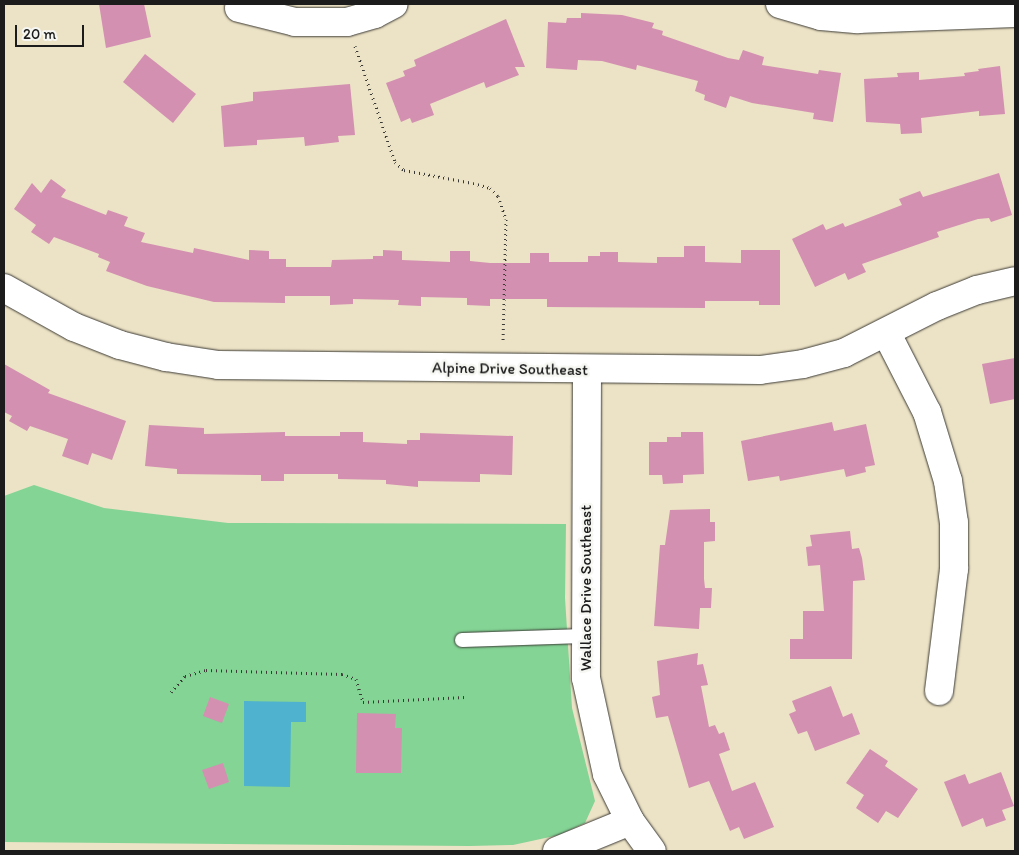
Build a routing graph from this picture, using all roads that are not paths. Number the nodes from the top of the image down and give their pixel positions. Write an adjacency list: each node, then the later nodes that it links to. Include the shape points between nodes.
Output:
1 (394, 4): 3 (street, via 347,22 295,22)
2 (780, 4): 4 (street, via 821,16 858,19)
3 (239, 8)
4 (1015, 13)
5 (1015, 281): 7 (street, Alpine Drive Southeast, via 977,290 936,306)
6 (4, 288): 8 (street, Alpine Drive Southeast, via 74,327 120,345 166,356 260,367)
7 (887, 334): 8 (street, Alpine Drive Southeast, via 844,353 804,364 760,370); 11 (street, via 927,412 948,481 954,523 954,569)
8 (587, 370): 9 (street, Wallace Drive Southeast)
9 (584, 636): 10 (lane); 12 (street, Wallace Drive Southeast, via 586,678 606,774)
10 (462, 640)
11 (939, 691)
12 (630, 822): 13 (street); 14 (street, Wallace Drive Southeast)
13 (557, 851)
14 (652, 851)

